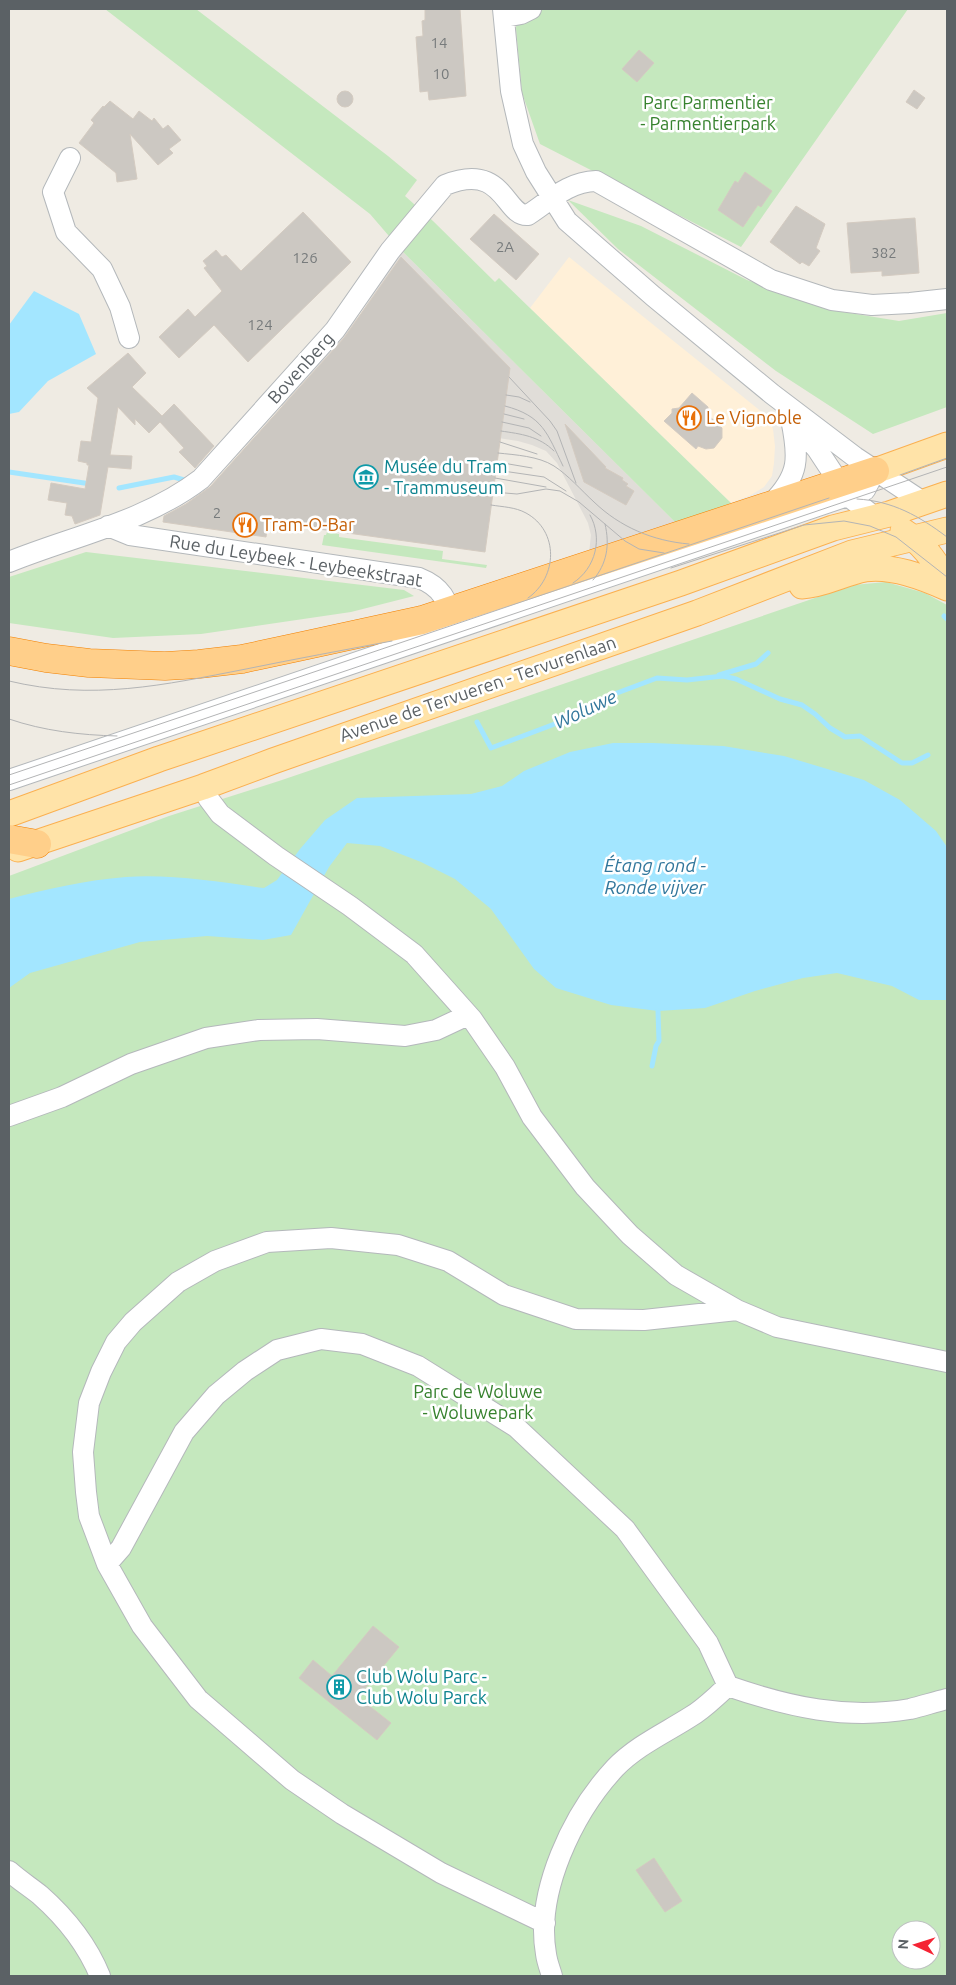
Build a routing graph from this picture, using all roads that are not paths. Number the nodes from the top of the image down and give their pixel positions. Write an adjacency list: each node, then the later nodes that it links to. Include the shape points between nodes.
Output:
1 (531, 9): 2 (street, via 521,14)
2 (505, 12): 4 (street, via 511,91 523,144)
3 (70, 158): 6 (street, via 53,192 66,232 102,269 120,307)
4 (551, 198): 5 (street, via 581,182 596,181 771,280 832,300 872,305); 7 (street, via 567,221 592,244); 17 (street, Bovenberg, via 528,215 522,215 488,181 458,180 445,185 390,251 335,330 201,479 185,492 153,509)
5 (947, 299)
6 (129, 338)
7 (772, 394): 8 (street); 10 (street)
8 (790, 417): 11 (street, via 817,449); 14 (street, via 796,444 795,463 786,489)
9 (947, 445): 10 (main road)
10 (874, 471): 11 (highway); 13 (street)
11 (843, 489): 14 (highway); 15 (street); 21 (street)
12 (947, 494): 13 (main road, Avenue de Tervueren - Tervurenlaan)
13 (923, 502): 15 (main road, Avenue de Tervueren - Tervurenlaan); 16 (main road)
14 (771, 504): 19 (highway)
15 (876, 518): 20 (main road); 30 (main road, Avenue de Tervueren - Tervurenlaan, via 833,528 663,590 159,759)
16 (947, 520)
17 (108, 526): 22 (street, Bovenberg); 26 (street, Rue du Leybeek - Leybeekstraat, via 130,535 420,578 433,583 444,596)
18 (947, 530): 20 (main road, Avenue de Tervueren - Tervurenlaan)
19 (679, 535): 21 (street); 26 (highway)
20 (916, 539): 23 (main road); 24 (main road, Avenue de Tervueren - Tervurenlaan, via 852,553)
21 (662, 559): 26 (street)
22 (9, 562)
23 (947, 582)
24 (764, 587): 25 (main road, via 813,585 865,569 884,569 918,576); 32 (main road, Avenue de Tervueren - Tervurenlaan)
25 (947, 588)
26 (453, 620): 27 (highway, via 422,620 242,659 199,664 129,666 46,658); 28 (street)
27 (9, 650)
28 (9, 780)
29 (208, 798): 34 (street, via 220,814 414,954)
30 (9, 814)
31 (9, 839): 32 (highway)
32 (37, 844): 33 (main road, Avenue de Tervueren - Tervurenlaan)
33 (9, 852)
34 (468, 1015): 35 (street, via 436,1030 405,1036 317,1028 259,1030 206,1038 130,1064 62,1097); 36 (street, via 505,1067 532,1117 585,1187 630,1235 676,1275)
35 (9, 1116)
36 (737, 1310): 37 (street, via 778,1327); 38 (street, via 644,1320 576,1319 504,1295 448,1261 398,1245 332,1238 267,1242 215,1261 178,1282 133,1322 116,1342 89,1404 83,1452 89,1516)
37 (947, 1362)
38 (108, 1564): 39 (street, via 121,1548 184,1432 216,1395 277,1350 321,1339 362,1344 418,1366 516,1427 625,1529 708,1643); 42 (street, via 142,1626 198,1699 292,1780 441,1873)
39 (728, 1686): 40 (street, via 796,1707 829,1712 884,1712); 42 (street, via 692,1716 642,1746 616,1767 577,1821 562,1850 550,1888)
40 (947, 1699)
41 (9, 1872): 43 (street, via 40,1895 73,1929 87,1948)
42 (544, 1923): 44 (street, via 546,1954)
43 (100, 1976)
44 (552, 1976)

